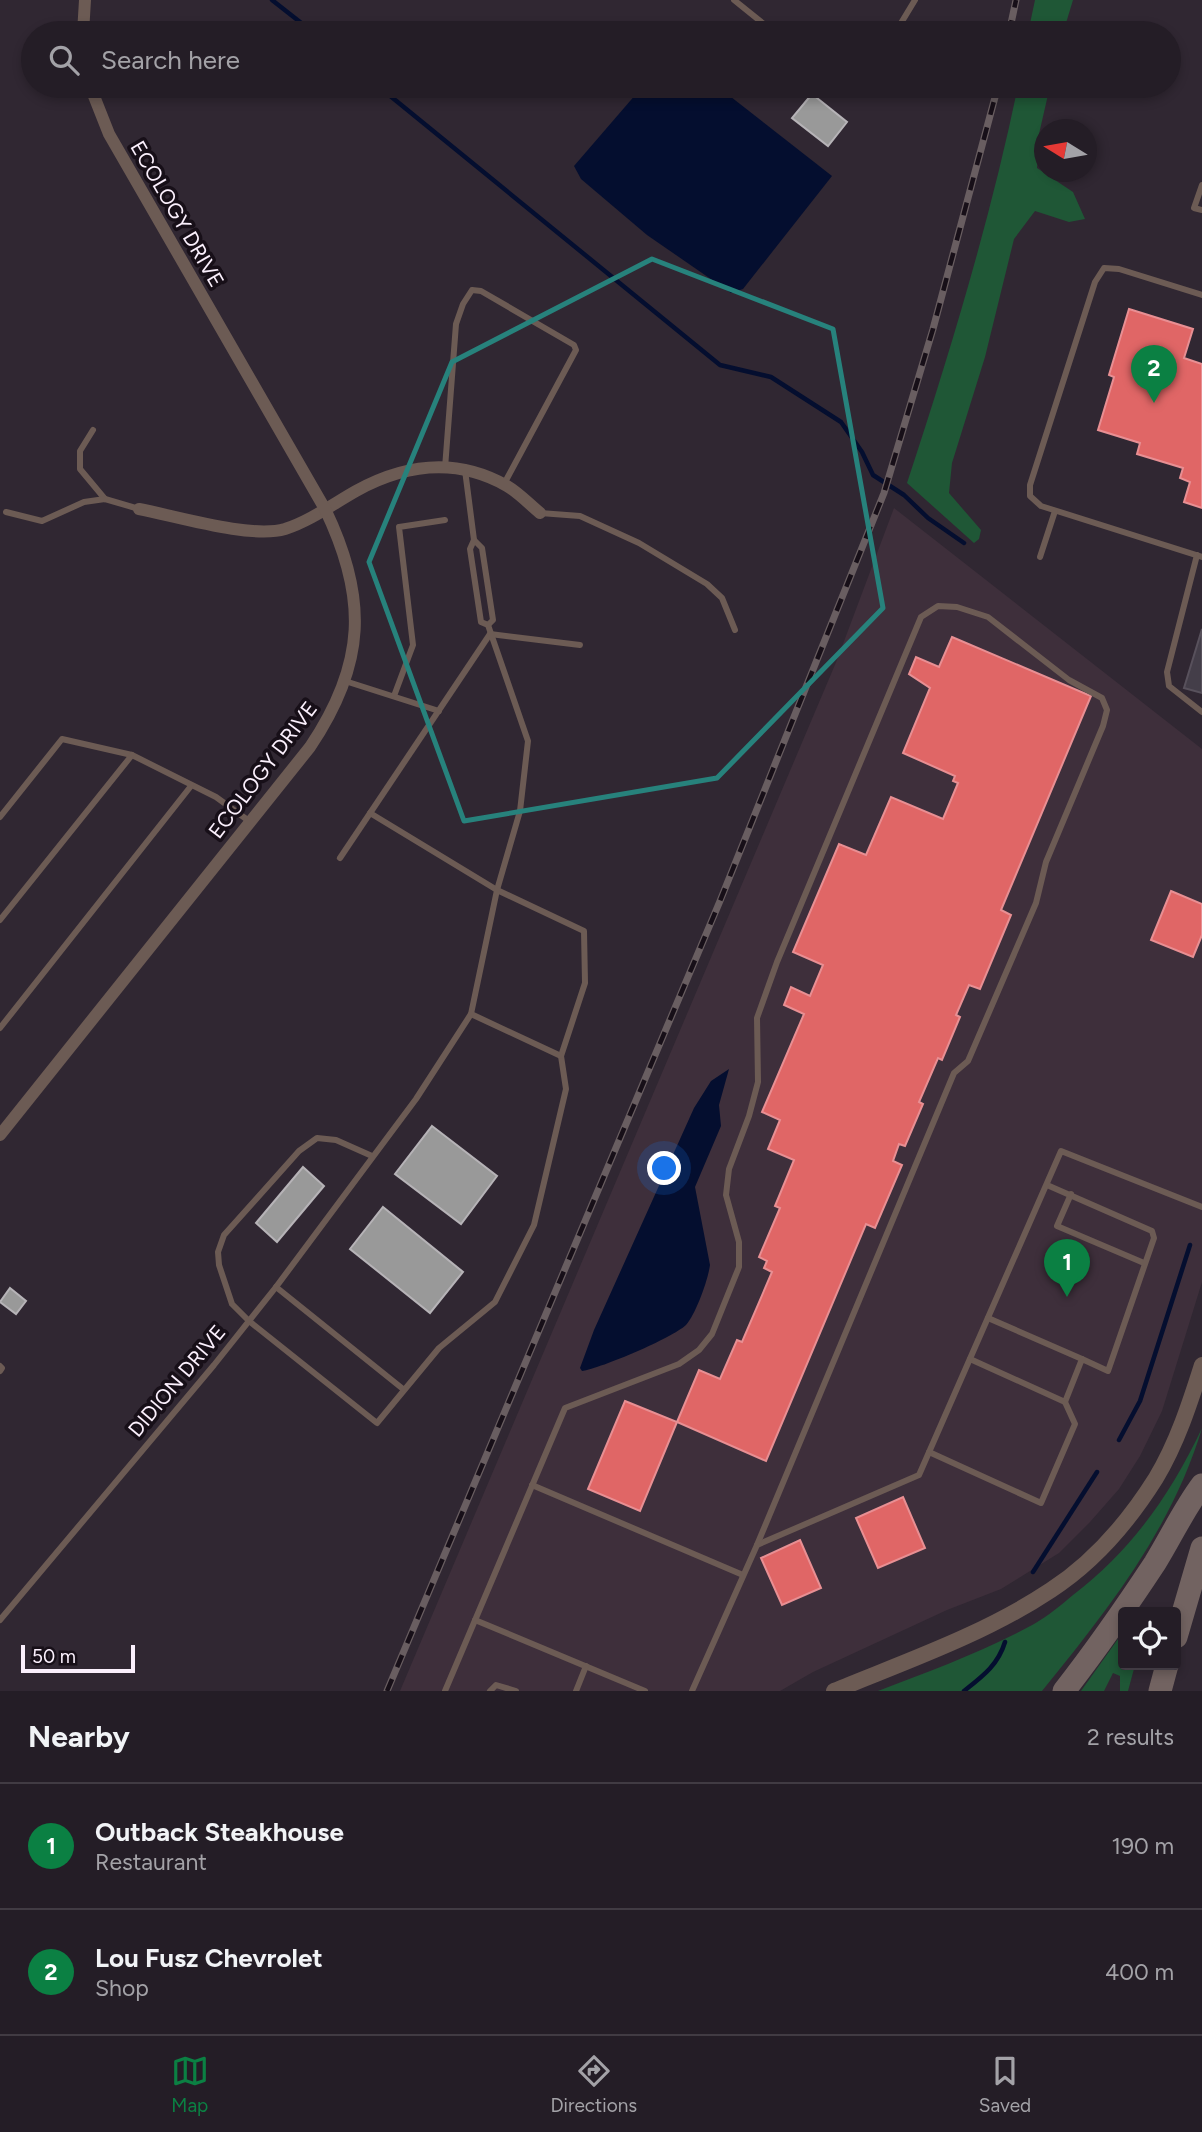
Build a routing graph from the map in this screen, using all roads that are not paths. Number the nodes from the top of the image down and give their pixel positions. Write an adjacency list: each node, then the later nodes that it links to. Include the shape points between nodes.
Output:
1 (85, 0): 4 (street)
2 (734, 0): 5 (lane)
3 (915, 0): 6 (lane)
4 (84, 21)
5 (760, 21)
6 (902, 21)
7 (95, 98): 17 (street, ECOLOGY DRIVE, via 109,134)
8 (1202, 185): 9 (lane, via 1194,208)
9 (1202, 210)
10 (1202, 295): 18 (lane, via 1104,268 1095,282 1030,485 1030,496)
11 (93, 430): 15 (lane, via 80,451 80,469)
12 (445, 468): 13 (street); 14 (lane, via 456,324 472,290 481,291 576,350); 17 (street, via 414,468 382,477)
13 (465, 470): 14 (street); 22 (lane)
14 (503, 485): 20 (street)
15 (105, 499): 16 (lane); 19 (lane, via 84,502 43,521)
16 (139, 509): 17 (street, via 265,532 286,528)
17 (325, 509): 29 (street, ECOLOGY DRIVE, via 341,542 354,596 354,643)
18 (1055, 511): 23 (lane); 24 (lane)
19 (6, 512)
20 (540, 513): 26 (lane, via 580,516 639,543 707,584 722,598)
21 (445, 520): 30 (lane, via 399,527 414,645)
22 (474, 540): 25 (lane, via 482,548 493,620); 25 (lane, via 470,550 481,622)
23 (1199, 556): 32 (lane, via 1167,672 1169,687)
24 (1040, 557)
25 (488, 625): 27 (lane)
26 (735, 630)
27 (490, 634): 28 (lane); 31 (lane); 39 (lane, via 528,741 520,811)
28 (580, 645)
29 (345, 681): 30 (lane); 37 (street, ECOLOGY DRIVE, via 310,747)
30 (394, 696): 31 (lane)
31 (439, 711): 35 (lane)
32 (1202, 712)
33 (132, 755): 34 (lane); 36 (lane, via 62,738); 40 (lane)
34 (191, 786): 37 (lane); 42 (lane)
35 (370, 813): 38 (lane); 39 (lane)
36 (0, 817)
37 (249, 821): 44 (street, ECOLOGY DRIVE)
38 (340, 858)
39 (497, 890): 41 (lane); 43 (lane, via 584,932 584,983)
40 (0, 920)
41 (471, 1014): 43 (lane); 45 (lane, DIDION DRIVE)
42 (0, 1028)
43 (561, 1056): 56 (lane, via 566,1089 534,1225 495,1302 439,1349)
44 (0, 1135)
45 (372, 1156): 50 (lane, DIDION DRIVE); 52 (lane, via 335,1140 317,1138 299,1151 224,1235 219,1265 232,1304)
46 (1047, 1185): 47 (lane); 48 (lane, via 1061,1151); 51 (lane)
47 (1071, 1194): 49 (lane, via 1152,1231 1154,1238); 49 (lane, via 1057,1227)
48 (1202, 1207)
49 (1144, 1263): 54 (lane, via 1108,1371)
50 (276, 1287): 52 (lane, DIDION DRIVE); 56 (lane)
51 (988, 1318): 53 (lane); 54 (lane)
52 (249, 1321): 56 (lane, via 377,1423); 64 (lane, DIDION DRIVE)
53 (970, 1359): 57 (lane); 58 (lane)
54 (1082, 1359): 57 (lane)
55 (1202, 1365): 75 (street, via 1156,1477 1127,1520 1094,1555 1052,1590 1006,1616)
56 (404, 1389)
57 (1065, 1402): 58 (lane, via 1075,1424 1041,1503)
58 (929, 1452): 61 (lane, via 919,1475)
59 (532, 1485): 61 (lane, via 565,1408 679,1364 712,1334 739,1267 739,1242 726,1195 729,1169 758,1082 757,1018 921,617 938,606 957,607 988,617 1069,680 1102,698 1107,710 1046,862 1036,903 968,1061 954,1073); 63 (lane); 65 (lane)
60 (1202, 1485): 76 (highway, via 1156,1561)
61 (757, 1545): 63 (lane)
62 (1202, 1548): 66 (highway)
63 (743, 1575): 74 (lane)
64 (0, 1620)
65 (475, 1620): 67 (lane); 69 (lane)
66 (1181, 1620)
67 (586, 1666): 72 (lane); 73 (lane)
68 (1166, 1670): 77 (highway)
69 (445, 1691)
70 (490, 1691): 71 (lane, via 496,1685)
71 (516, 1691)
72 (576, 1691)
73 (645, 1691)
74 (692, 1691)
75 (834, 1691)
76 (1064, 1691)
77 (1160, 1691)

